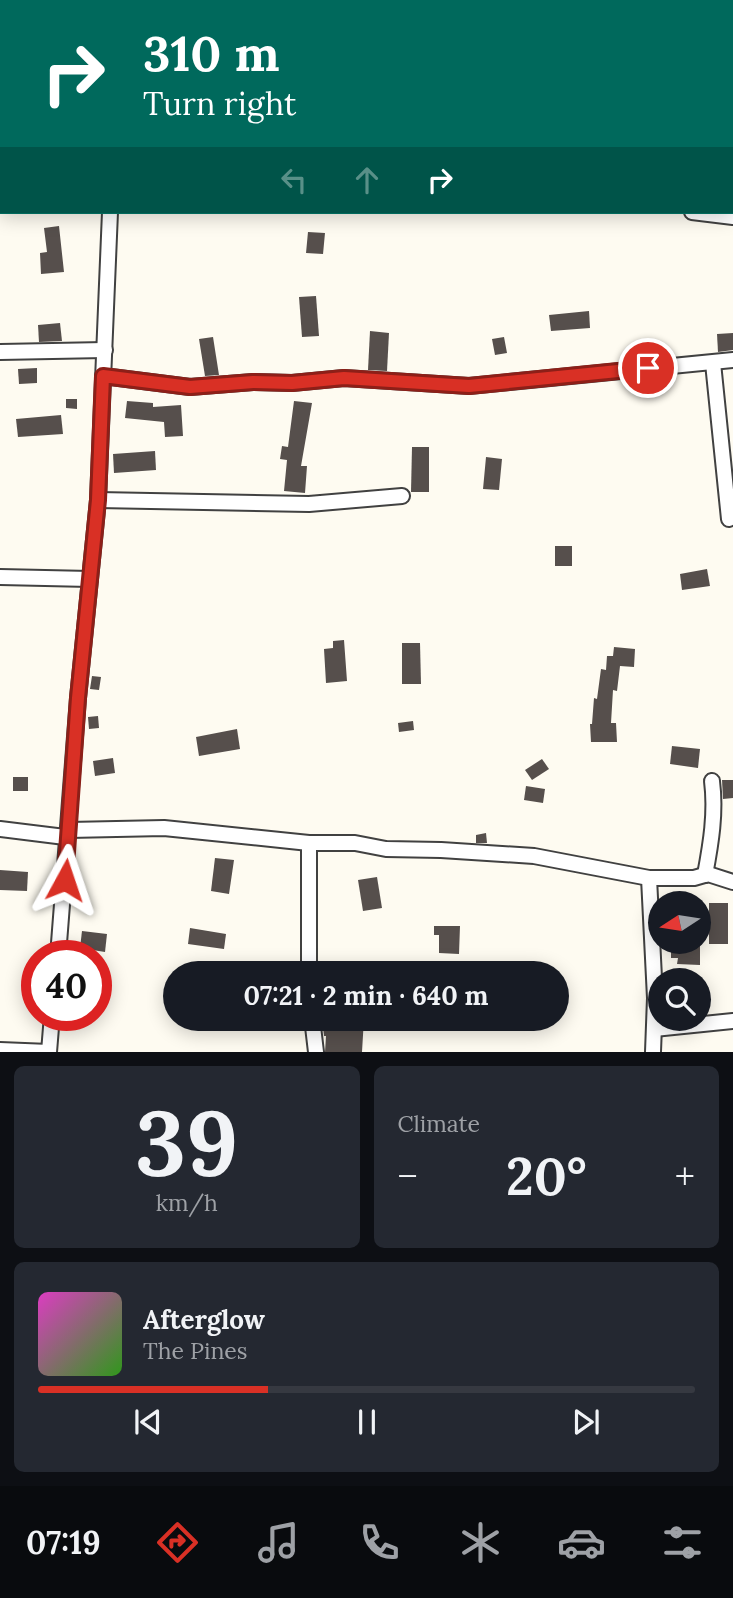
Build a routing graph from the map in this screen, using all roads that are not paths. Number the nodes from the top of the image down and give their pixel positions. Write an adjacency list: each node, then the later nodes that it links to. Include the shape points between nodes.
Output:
1 (110, 214): 4 (street)
2 (708, 214): 3 (street)
3 (733, 217)
4 (104, 350): 5 (street); 8 (street)
5 (0, 352)
6 (733, 360): 7 (street)
7 (713, 363): 8 (street, via 469,386 344,378 190,387); 11 (street)
8 (103, 376): 10 (street)
9 (402, 496): 10 (street, via 309,503)
10 (98, 500): 13 (street)
11 (729, 519)
12 (0, 577): 13 (street)
13 (90, 579): 16 (street)
14 (712, 781): 18 (street, via 714,813)
15 (0, 829): 16 (street, via 65,837)
16 (69, 830): 17 (street, via 164,828); 21 (street)
17 (309, 842): 19 (street, via 534,856); 22 (street)
18 (705, 874): 19 (street); 20 (street)
19 (649, 878): 23 (street)
20 (733, 881)
21 (59, 940)
22 (309, 961)
23 (654, 968)
24 (733, 1021): 25 (street)
25 (711, 1023)
26 (51, 1031): 30 (street)
27 (314, 1031): 31 (street)
28 (654, 1031): 32 (street)
29 (0, 1050): 30 (street)
30 (49, 1052)
31 (316, 1052)
32 (653, 1052)

